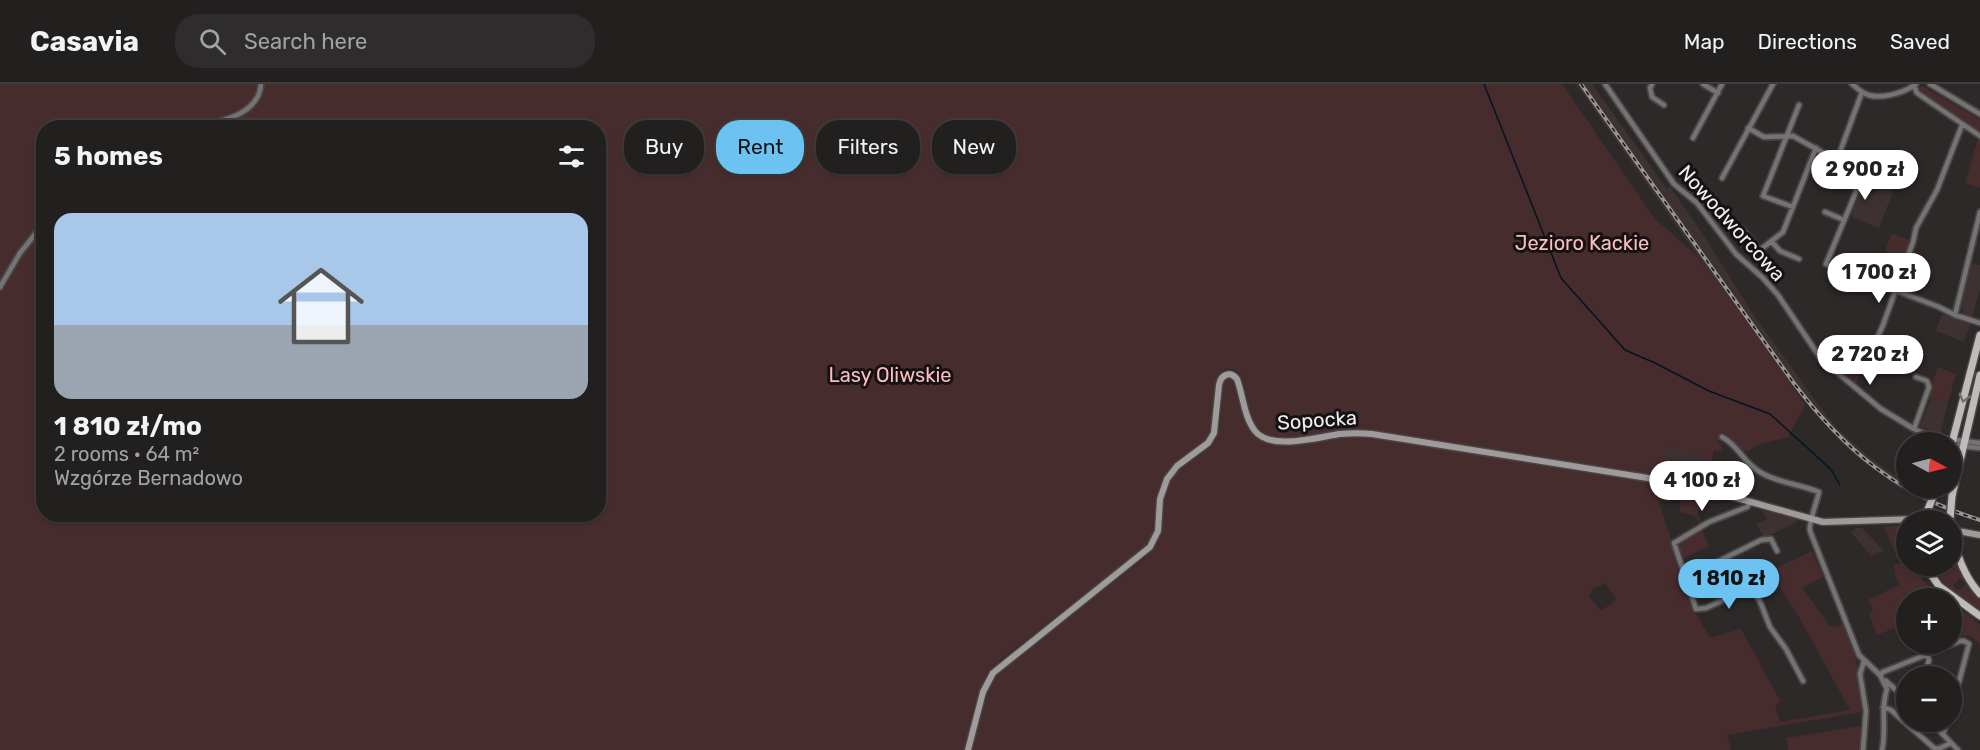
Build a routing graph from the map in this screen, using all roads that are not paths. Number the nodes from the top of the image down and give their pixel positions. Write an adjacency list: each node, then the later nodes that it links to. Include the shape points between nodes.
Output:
1 (261, 84): 16 (street, via 258,99 247,110)
2 (1605, 84): 41 (street, Nowodworcowa, via 1674,184 1697,203 1736,254 1778,295 1818,356 1868,400)
3 (1652, 84): 13 (street, via 1652,97)
4 (1702, 84): 12 (street)
5 (1722, 84): 12 (street)
6 (1773, 84): 18 (street)
7 (1852, 84): 11 (street)
8 (1930, 84): 10 (street)
9 (1915, 85): 11 (street, via 1879,96); 17 (street, via 1917,93)
10 (1937, 86): 15 (street)
11 (1862, 92): 23 (street)
12 (1718, 93): 21 (street)
13 (1664, 105)
14 (1799, 105): 19 (street)
15 (1980, 114)
16 (221, 120)
17 (1962, 125): 20 (street); 34 (street, via 1937,190 1916,228)
18 (1748, 129): 19 (street, via 1764,137); 24 (street)
19 (1788, 135): 22 (street); 25 (street, via 1763,196)
20 (1980, 136)
21 (1693, 138)
22 (1816, 148): 23 (street); 25 (street)
23 (1837, 160): 28 (street, via 1863,175)
24 (1722, 178)
25 (1793, 207): 31 (street, via 1783,232)
26 (1825, 212): 28 (street)
27 (1980, 212): 35 (street)
28 (1844, 220): 34 (street, via 1826,264)
29 (1742, 229): 31 (street, via 1759,249)
30 (36, 233): 33 (street)
31 (1772, 242): 32 (street, via 1780,251)
32 (1799, 259)
33 (0, 287)
34 (1896, 290): 35 (street); 38 (street)
35 (1955, 315): 36 (street)
36 (1980, 323)
37 (1980, 335): 43 (main road, one-way to 43)
38 (1876, 341)
39 (1980, 375): 46 (main road)
40 (1916, 377): 41 (street, via 1927,381 1929,387)
41 (1914, 429): 42 (street, Nowodworcowa)
42 (1922, 432)
43 (1955, 432)
44 (1722, 437): 50 (street, via 1761,473 1819,492)
45 (1980, 443): 46 (street)
46 (1964, 444): 47 (street); 49 (main road, bridge)
47 (1980, 448)
48 (1751, 501): 50 (main road, Sopocka); 57 (street, via 1747,507 1709,522 1674,543); 71 (main road, Sopocka, via 1645,477 1372,434 1272,441 1253,428 1237,379 1227,374 1219,385 1214,433 1208,443 1170,474 1160,499 1158,531 1150,547 993,673 985,685)
49 (1951, 510)
50 (1811, 519): 51 (main road, Sopocka, via 1832,523); 61 (street, via 1810,531)
51 (1896, 521)
52 (1962, 532): 53 (main road)
53 (1980, 535)
54 (1777, 551): 57 (street, via 1771,539 1761,540)
55 (1962, 566): 58 (main road)
56 (1932, 576): 59 (main road, via 1939,586)
57 (1685, 578): 65 (street, via 1699,610 1752,587 1770,627)
58 (1980, 594)
59 (1979, 614)
60 (1927, 655): 62 (street); 63 (street, via 1964,641 1969,644); 64 (street)
61 (1864, 662): 64 (street); 72 (street, via 1860,674 1866,711)
62 (1927, 666)
63 (1962, 670)
64 (1880, 675): 66 (street); 67 (street, via 1887,689)
65 (1803, 681)
66 (1896, 690)
67 (1883, 707): 69 (street, via 1934,748); 70 (street)
68 (1943, 734): 69 (street)
69 (1951, 743): 74 (street)
70 (1883, 748): 73 (street)
71 (968, 750)
72 (1863, 750)
73 (1890, 750)
74 (1958, 750)

